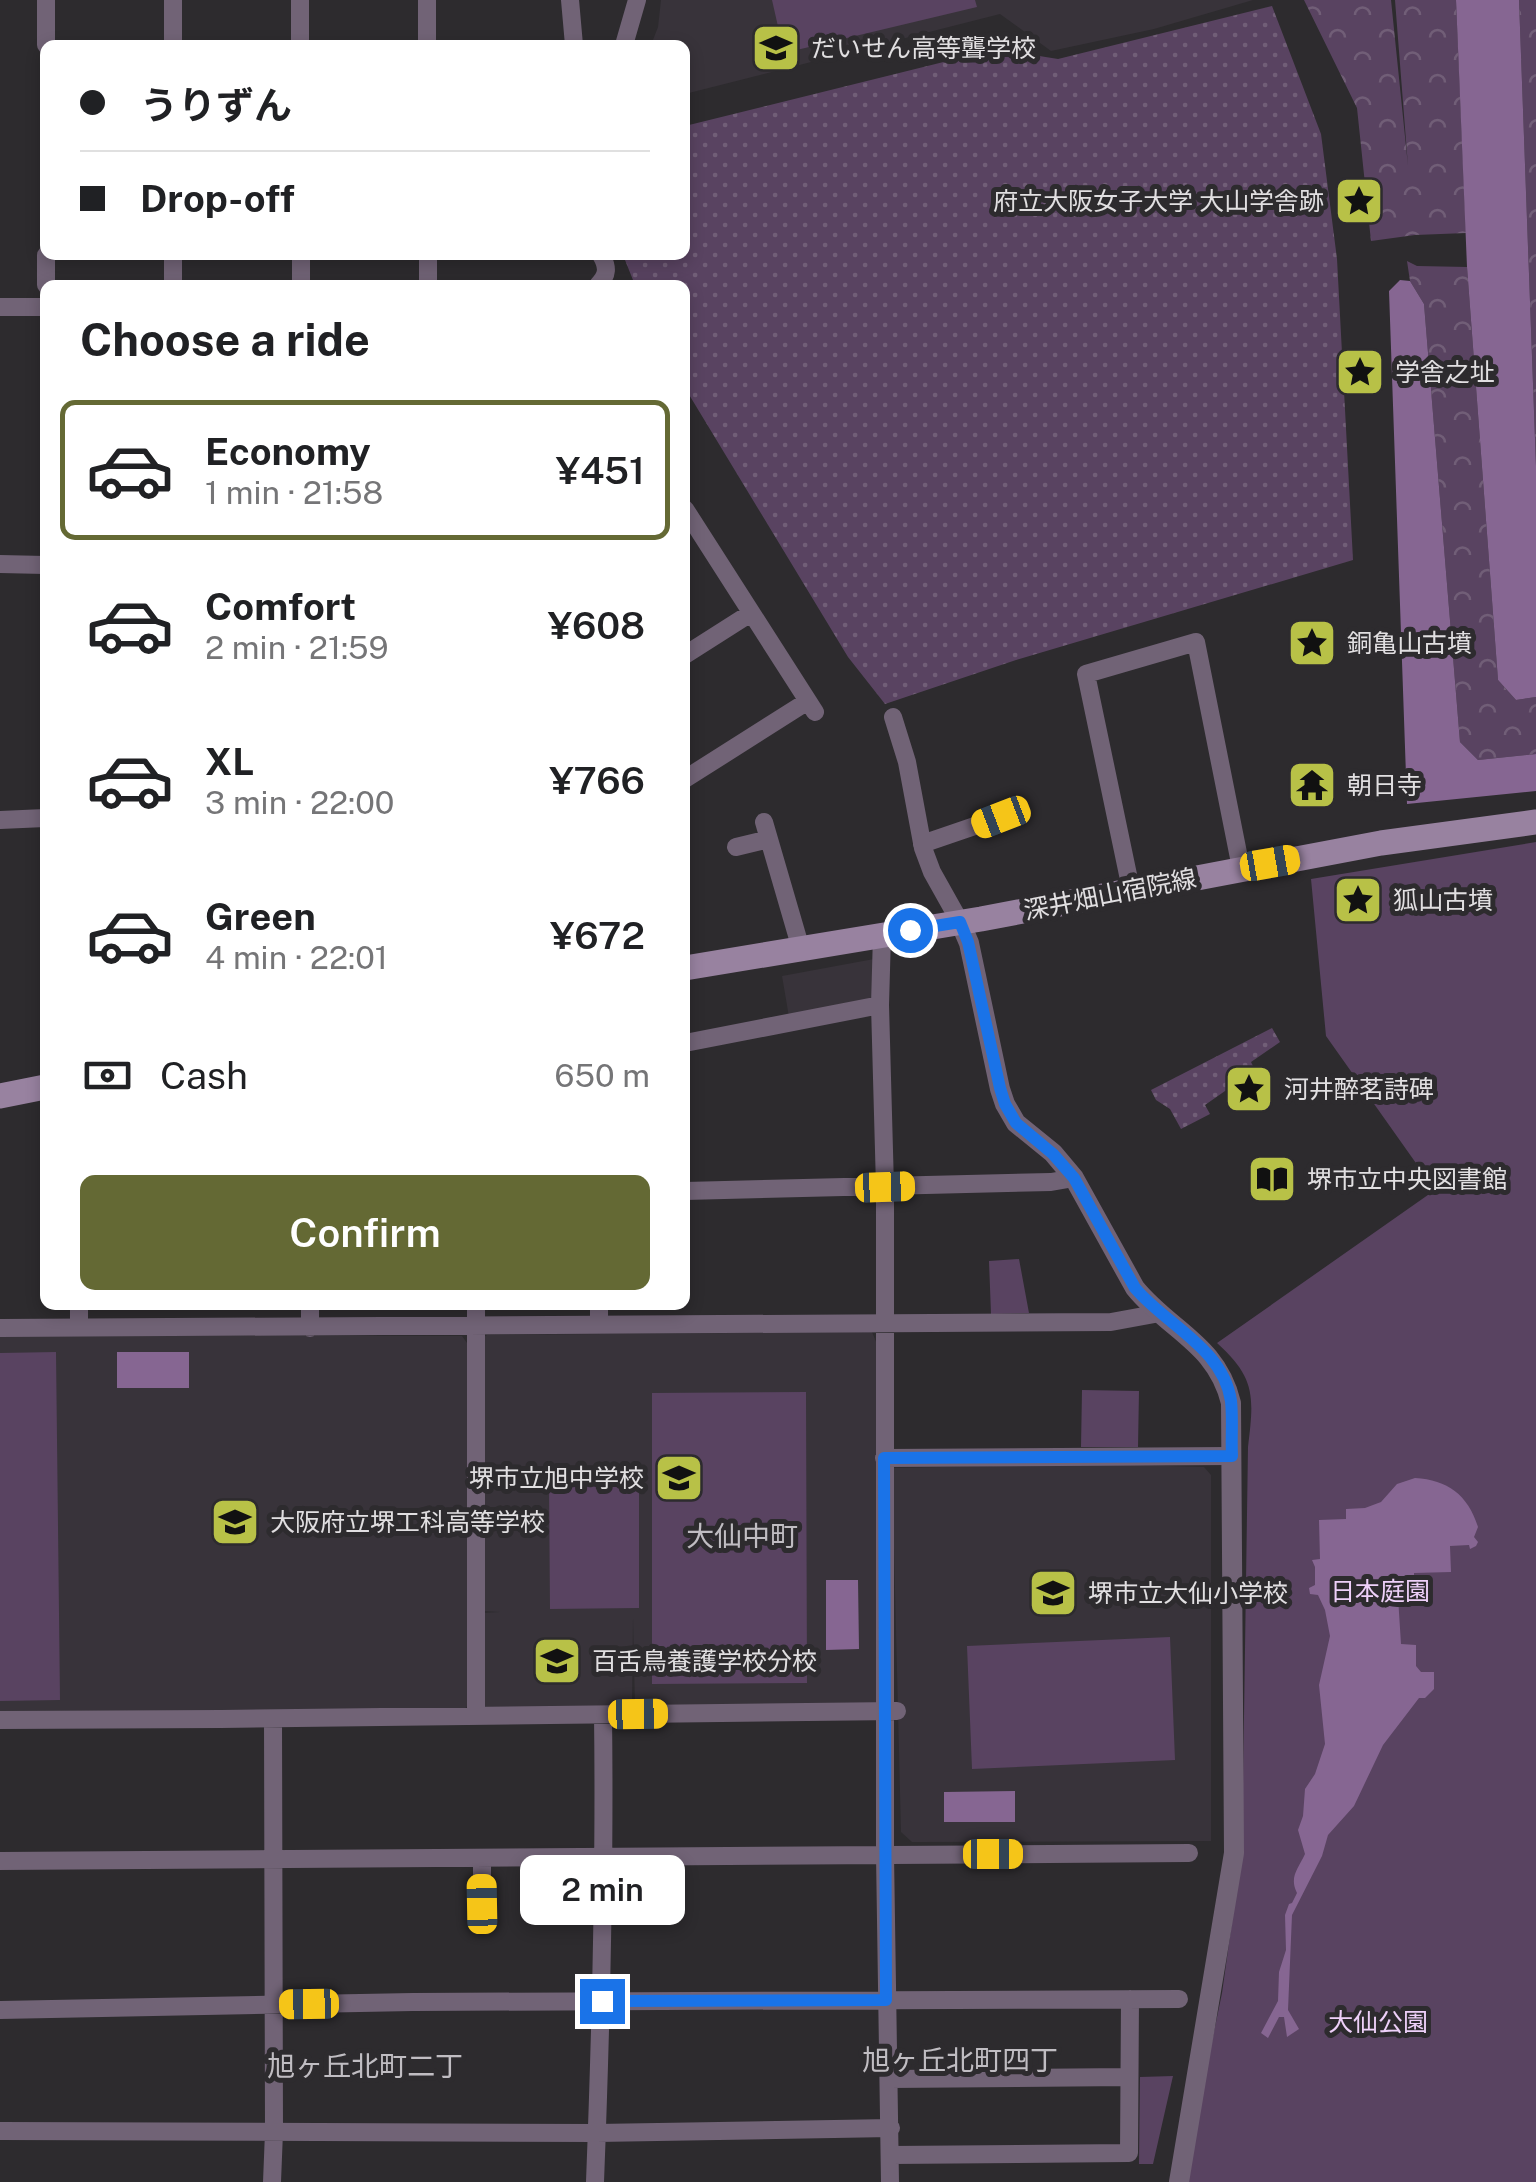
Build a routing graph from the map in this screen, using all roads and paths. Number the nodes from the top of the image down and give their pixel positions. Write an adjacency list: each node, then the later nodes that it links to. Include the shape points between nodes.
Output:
1 (46, 0): 7 (street)
2 (173, 0): 8 (street)
3 (300, 0): 9 (street)
4 (427, 0): 10 (street)
5 (570, 0): 11 (street)
6 (638, 0): 12 (street)
7 (46, 40)
8 (173, 40)
9 (300, 40)
10 (427, 40)
11 (574, 40)
12 (626, 40)
13 (0, 306): 14 (street)
14 (40, 307)
15 (690, 517): 18 (street)
16 (0, 564): 17 (street)
17 (40, 564)
18 (752, 613): 19 (street); 21 (street, via 812,706)
19 (690, 652)
20 (892, 717): 26 (street)
21 (690, 776)
22 (1001, 817): 26 (street)
23 (40, 818): 24 (street)
24 (0, 820)
25 (1536, 822): 28 (main road, 深井畑山宿院線)
26 (922, 844): 30 (street)
27 (736, 846): 32 (street, via 766,831)
28 (1241, 868): 29 (main road, 深井畑山宿院線); 29 (street, via 1196,642 1086,674)
29 (1131, 889): 30 (main road, 深井畑山宿院線)
30 (960, 922): 31 (main road, 深井畑山宿院線); 38 (street, via 1005,1104)
31 (882, 935): 32 (main road, 深井畑山宿院線); 34 (street)
32 (801, 948): 33 (main road, 深井畑山宿院線)
33 (690, 967)
34 (880, 1005): 35 (street); 39 (street)
35 (690, 1041)
36 (40, 1088): 37 (main road)
37 (0, 1096)
38 (1074, 1178): 39 (street); 45 (street, via 1135,1288)
39 (885, 1187): 40 (street); 46 (street)
40 (690, 1191)
41 (78, 1310): 50 (street)
42 (310, 1310): 51 (street)
43 (476, 1310): 48 (street)
44 (599, 1310): 47 (street)
45 (1160, 1314): 46 (street, via 1111,1322); 52 (street, via 1202,1348 1226,1382)
46 (884, 1322): 47 (street); 53 (street)
47 (599, 1325): 48 (street)
48 (476, 1326): 51 (street); 56 (street)
49 (0, 1328): 50 (street)
50 (79, 1328): 51 (street)
51 (310, 1328)
52 (1232, 1456): 53 (street); 82 (street, via 1234,1853)
53 (884, 1458): 54 (street)
54 (892, 1711): 55 (street); 60 (street)
55 (603, 1715): 56 (street); 62 (street)
56 (476, 1716): 57 (street)
57 (273, 1719): 58 (street); 63 (street)
58 (0, 1720)
59 (1189, 1853): 60 (street)
60 (885, 1855): 62 (street); 67 (street)
61 (482, 1858): 62 (street); 63 (street); 65 (street)
62 (604, 1858): 69 (street)
63 (274, 1860): 64 (street); 70 (street)
64 (0, 1862)
65 (482, 1904)
66 (1179, 1998): 68 (street)
67 (886, 2000): 68 (street); 69 (street); 73 (street)
68 (1130, 2000): 72 (street)
69 (602, 2001): 70 (street); 77 (street)
70 (274, 2005): 71 (street); 76 (street)
71 (0, 2010)
72 (1129, 2077): 73 (street); 78 (street, via 1129,2153)
73 (889, 2080): 74 (street)
74 (891, 2128): 77 (street); 78 (street)
75 (0, 2131): 76 (street)
76 (274, 2132): 77 (street); 79 (street)
77 (597, 2133): 80 (street)
78 (891, 2155): 81 (street)
79 (272, 2182)
80 (595, 2182)
81 (890, 2182)
82 (1179, 2182)

